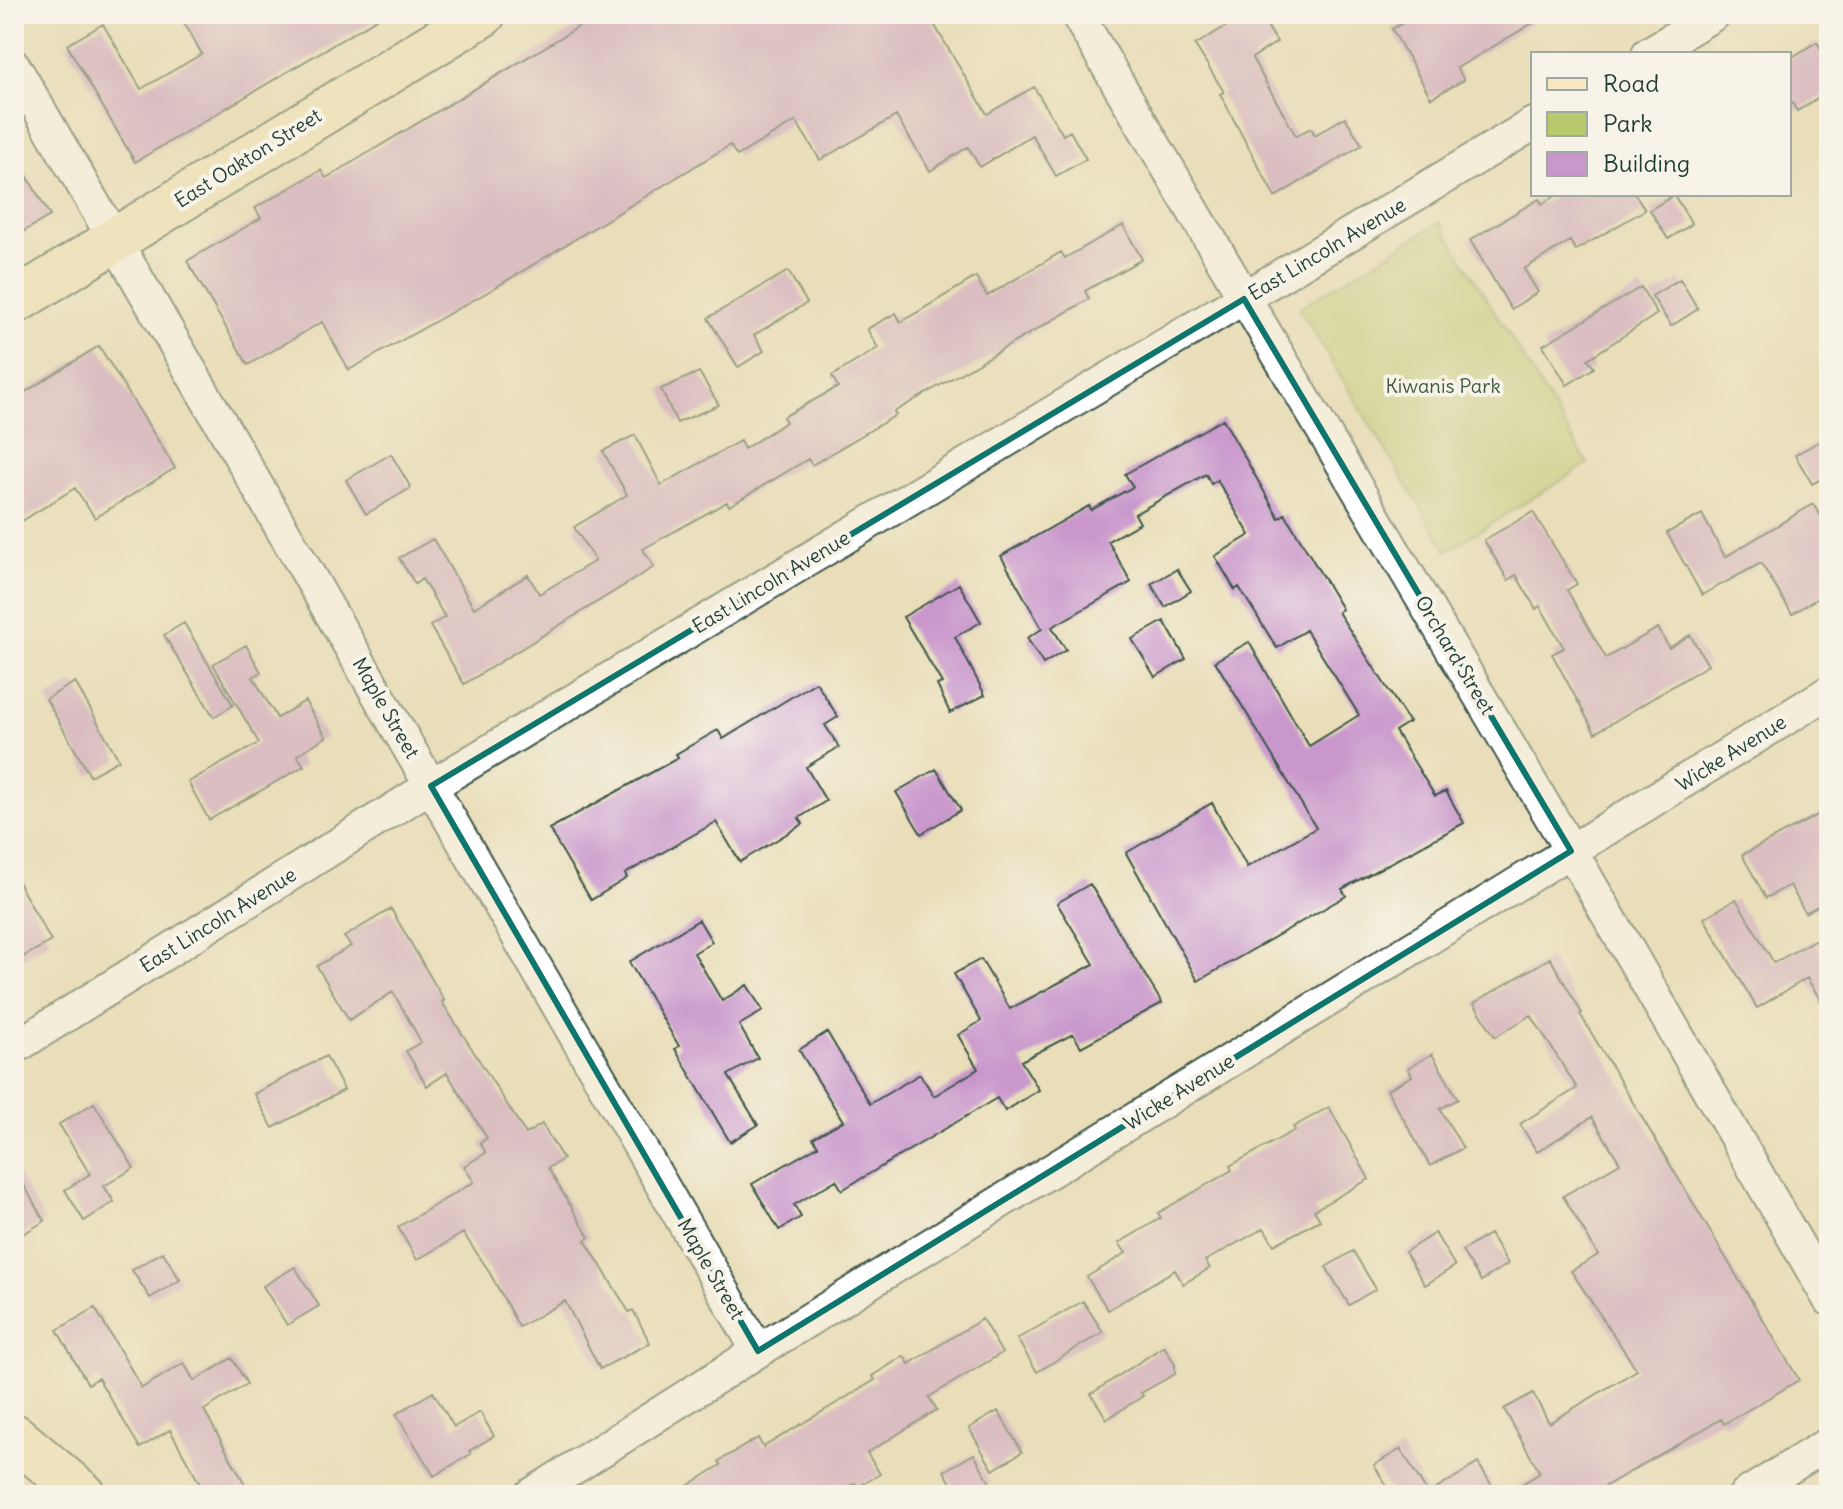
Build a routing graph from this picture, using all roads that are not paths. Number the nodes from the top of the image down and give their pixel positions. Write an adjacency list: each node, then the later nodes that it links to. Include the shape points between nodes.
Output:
1 (483, 14): 7 (main road, East Oakton Street)
2 (1077, 14): 8 (street, Orchard Street)
3 (1714, 14): 4 (street)
4 (1651, 52)
5 (14, 66): 7 (street, Maple Street)
6 (1531, 125): 8 (street, East Lincoln Avenue)
7 (115, 240): 9 (main road, East Oakton Street); 11 (street, Maple Street)
8 (1244, 299): 11 (street, East Lincoln Avenue); 12 (street, Orchard Street)
9 (14, 302)
10 (1829, 692): 12 (street, Wicke Avenue)
11 (431, 786): 13 (street, East Lincoln Avenue); 15 (street, Maple Street)
12 (1571, 851): 14 (street, Orchard Street); 15 (street, Wicke Avenue)
13 (14, 1048)
14 (1829, 1299)
15 (758, 1351): 19 (street, Wicke Avenue)
16 (14, 1436): 18 (main road)
17 (1829, 1443): 20 (street)
18 (84, 1495)
19 (531, 1495)
20 (1745, 1495)

